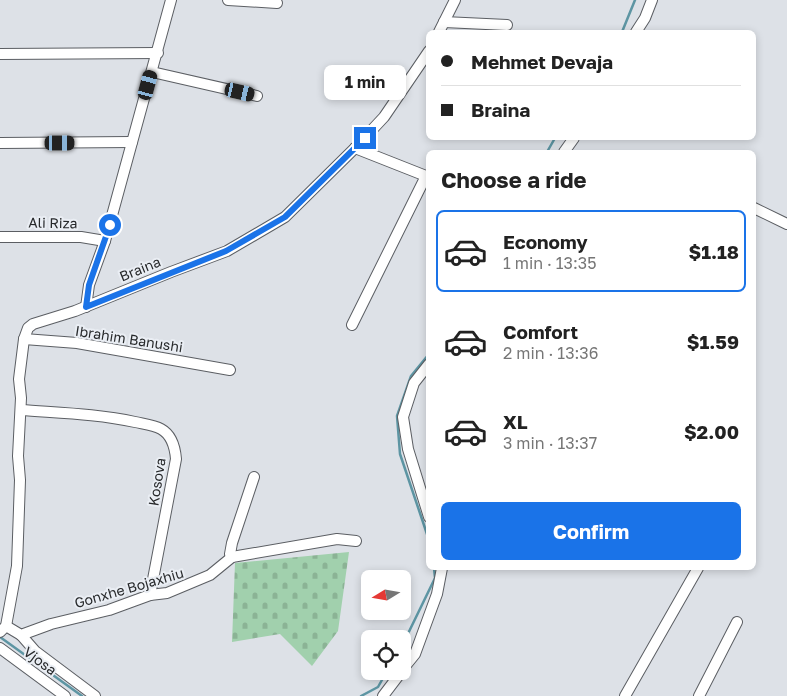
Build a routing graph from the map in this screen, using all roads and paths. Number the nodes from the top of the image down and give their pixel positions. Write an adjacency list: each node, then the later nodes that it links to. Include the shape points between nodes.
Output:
1 (171, 0): 10 (street)
2 (228, 0): 5 (street)
3 (455, 0): 6 (street)
4 (652, 0): 9 (street)
5 (277, 3)
6 (444, 22): 7 (street); 8 (street)
7 (507, 25)
8 (440, 30)
9 (637, 30)
10 (158, 53): 11 (street); 13 (street)
11 (0, 54)
12 (426, 55): 17 (street, Braina, via 384,117)
13 (152, 72): 14 (street); 15 (street)
14 (258, 96)
15 (132, 142): 16 (street); 21 (street)
16 (0, 143)
17 (355, 148): 22 (street, Braina, via 285,217 226,251); 23 (street, via 426,176)
18 (756, 209): 19 (street)
19 (787, 224)
20 (0, 237): 21 (street, Ali Riza, via 81,237)
21 (106, 241): 22 (street, via 89,285)
22 (86, 307): 24 (street, Braina, via 33,324)
23 (352, 325)
24 (24, 339): 26 (street, Ibrahim Banushi, via 94,346); 27 (street, via 19,380)
25 (426, 368): 29 (street, via 414,383 403,417 408,449)
26 (230, 370)
27 (21, 410): 34 (street, Kosova, via 115,418 153,426 169,436 176,459); 36 (street, via 18,566)
28 (254, 477): 31 (street, via 232,543)
29 (426, 507)
30 (356, 541): 31 (street, Gonxhe Bojaxhiu, via 336,539)
31 (232, 557): 34 (street, Gonxhe Bojaxhiu, via 192,584)
32 (442, 570): 39 (street, via 437,594)
33 (697, 570): 44 (street)
34 (150, 595): 37 (street, Gonxhe Bojaxhiu)
35 (737, 622): 45 (street)
36 (2, 629): 37 (street)
37 (21, 635): 42 (street, via 35,651)
38 (0, 648): 41 (street, Vjosa)
39 (411, 659)
40 (395, 680): 43 (street)
41 (65, 696)
42 (95, 696)
43 (383, 696)
44 (625, 696)
45 (699, 696)

